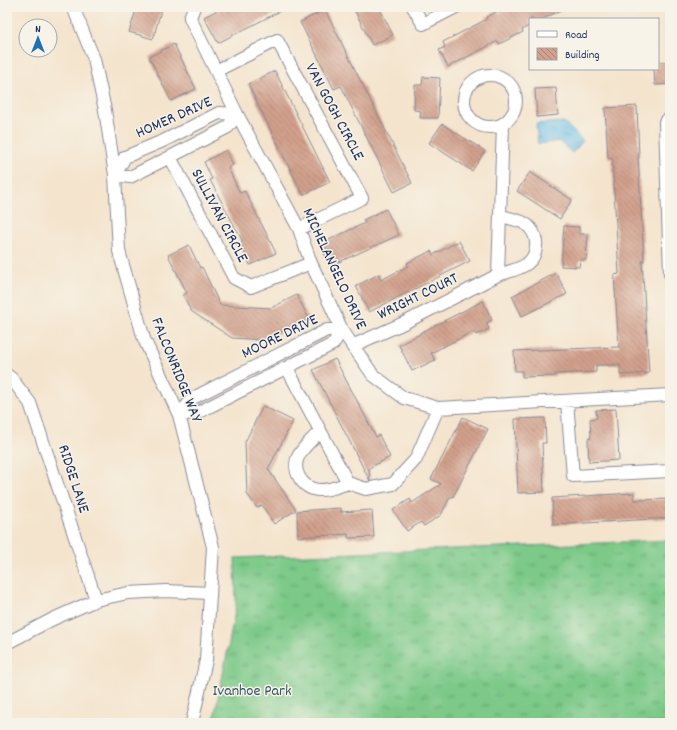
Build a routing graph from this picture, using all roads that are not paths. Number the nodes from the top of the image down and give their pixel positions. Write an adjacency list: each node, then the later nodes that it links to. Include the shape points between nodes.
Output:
1 (73, 7): 10 (street, FALCONRIDGE WAY, via 94,60)
2 (194, 7): 5 (street, MICHELANGELO DRIVE, via 190,18)
3 (414, 7): 4 (street, via 423,24)
4 (456, 7)
5 (216, 71): 6 (street, MICHELANGELO DRIVE); 13 (street, VAN GOGH CIRCLE, via 277,40 362,198)
6 (237, 114): 9 (street, HOMER DRIVE, via 228,127); 10 (street, HOMER DRIVE, via 219,113 125,157); 13 (street, MICHELANGELO DRIVE)
7 (670, 118): 11 (street, via 665,122)
8 (503, 124): 8 (street, via 511,118 516,108 517,98 513,88 507,80 497,76 487,74 477,78 469,84 464,94 466,114 482,127); 12 (street)
9 (170, 157): 10 (street, HOMER DRIVE, via 130,177); 14 (street, SULLIVAN CIRCLE, via 234,278 251,287)
10 (115, 175): 24 (street, FALCONRIDGE WAY, via 119,251 144,338)
11 (668, 182): 15 (street)
12 (500, 216): 16 (street); 16 (street, WRIGHT COURT, via 526,224 536,238 536,247 529,263 522,268)
13 (299, 229): 14 (street, MICHELANGELO DRIVE)
14 (311, 263): 17 (street, MICHELANGELO DRIVE)
15 (670, 274)
16 (498, 275): 18 (street, WRIGHT COURT, via 404,323)
17 (342, 330): 18 (street, MICHELANGELO DRIVE); 19 (street, MOORE DRIVE, via 333,344); 24 (street, MOORE DRIVE, via 327,330 193,398)
18 (352, 346): 23 (street, MICHELANGELO DRIVE, via 373,375 404,398)
19 (287, 368): 24 (street, MOORE DRIVE, via 199,412); 25 (street)
20 (7, 375): 29 (street, RIDGE LANE, via 30,403)
21 (670, 395): 22 (street, MICHELANGELO DRIVE)
22 (567, 401): 23 (street, MICHELANGELO DRIVE); 26 (street, via 573,476)
23 (438, 408): 27 (street, via 416,459 393,484 366,489)
24 (179, 415): 28 (street, FALCONRIDGE WAY, via 213,547)
25 (320, 431): 27 (street); 27 (street, via 298,456 296,471 299,478 304,484 317,490)
26 (670, 471)
27 (348, 483)
28 (210, 593): 29 (street, via 128,593); 31 (street, FALCONRIDGE WAY, via 206,660)
29 (96, 600): 30 (street)
30 (7, 643)
31 (192, 723)

